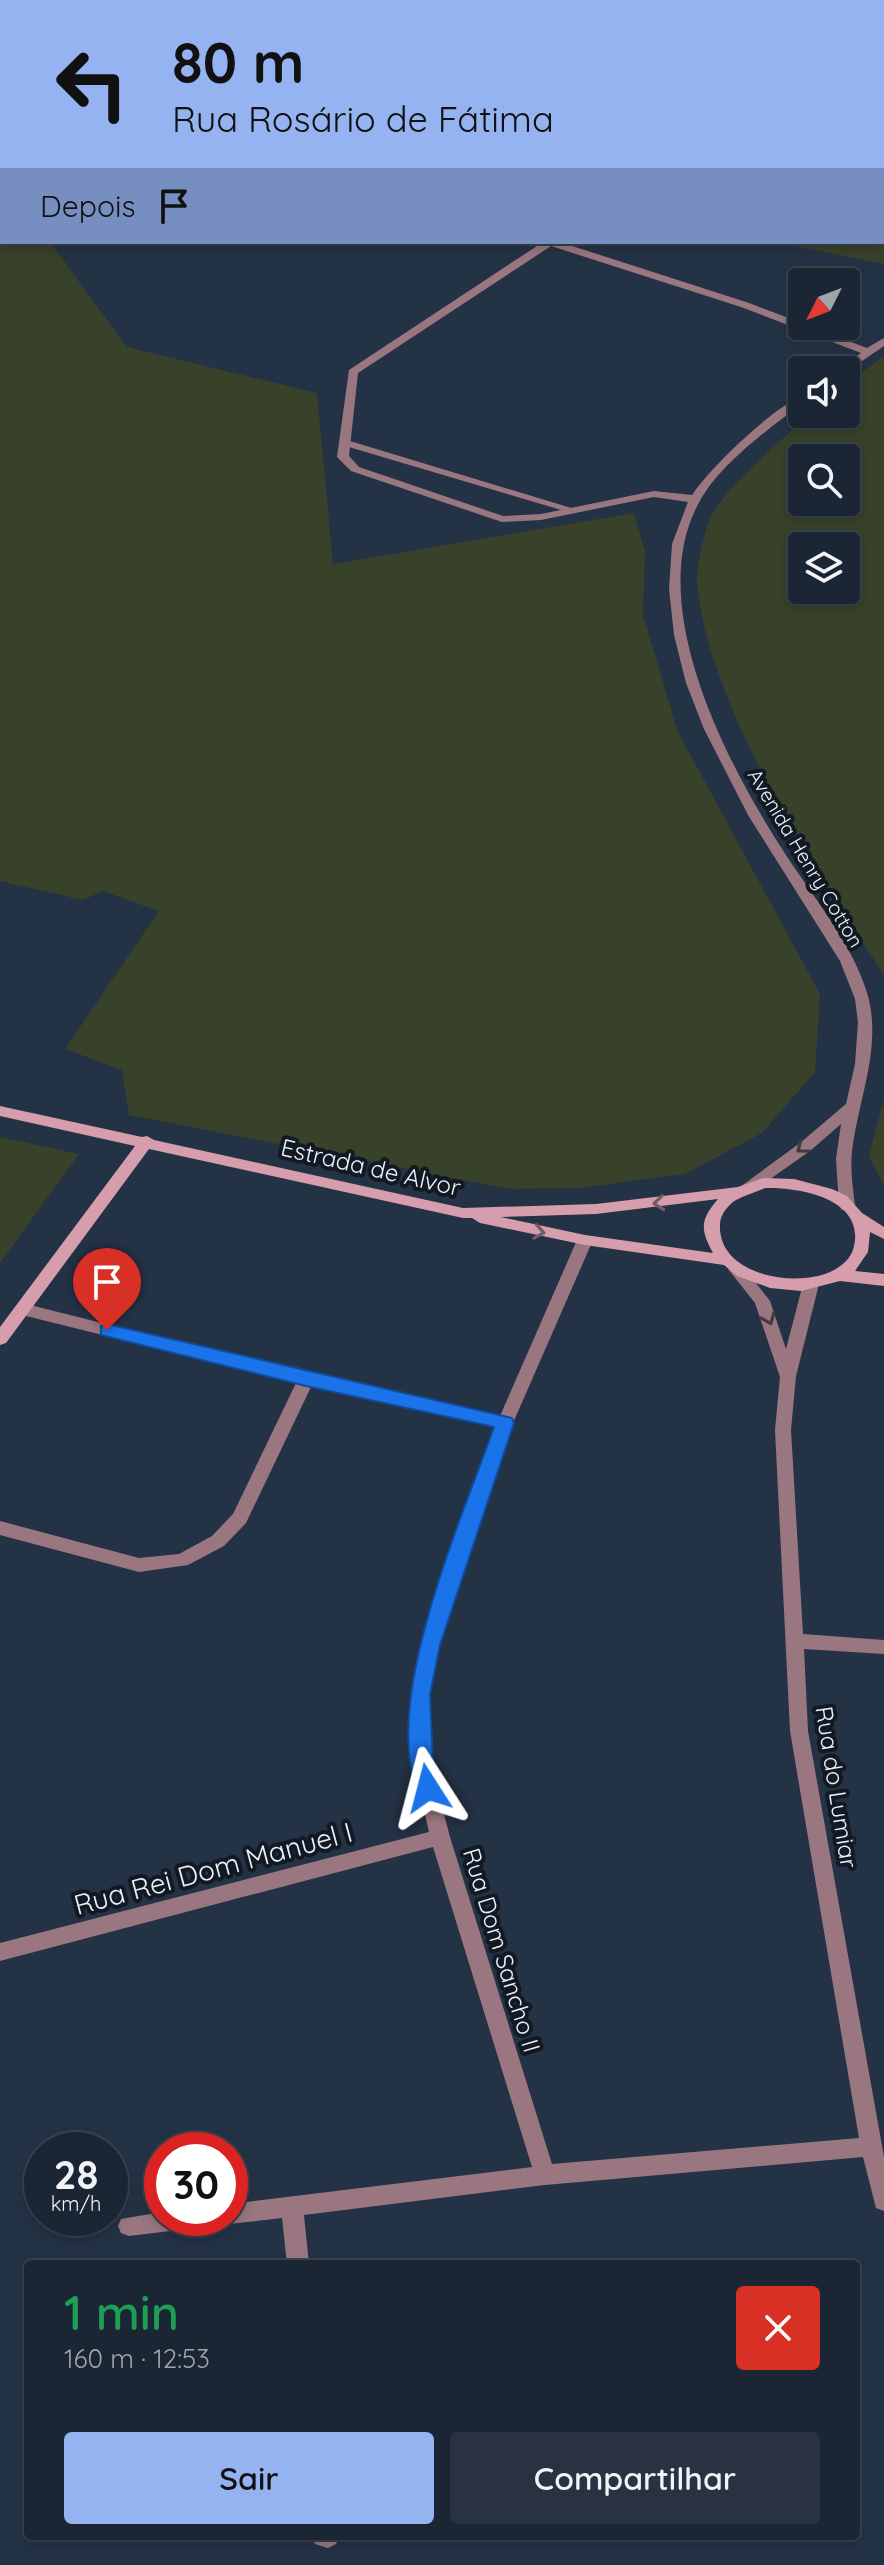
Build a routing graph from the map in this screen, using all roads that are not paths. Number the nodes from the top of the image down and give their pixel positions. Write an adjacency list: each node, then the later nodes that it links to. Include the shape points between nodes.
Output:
1 (547, 244): 7 (street, via 353,372)
2 (556, 244): 4 (street, via 745,305)
3 (884, 341): 4 (street)
4 (868, 352): 5 (street)
5 (860, 358)
6 (788, 408): 8 (street, Avenida Henry Cotton, via 768,422)
7 (346, 443): 9 (street); 9 (street, via 343,457 355,469 502,519)
8 (694, 499): 9 (street, via 654,494); 10 (street, Avenida Henry Cotton, via 677,542 672,594 688,669 740,793 853,973 867,1019 864,1072)
9 (572, 510)
10 (853, 1106): 13 (street, one-way to 13); 14 (street, Avenida Henry Cotton, via 843,1155)
11 (0, 1111): 12 (street, Estrada de Alvor)
12 (147, 1141): 15 (street, Estrada de Alvor); 22 (street)
13 (742, 1190): 14 (street, Estrada de Alvor, via 778,1182 809,1186); 15 (street, Estrada de Alvor, one-way to 15, via 609,1208); 18 (street, via 717,1208 710,1229 717,1250)
14 (851, 1211): 16 (street, Estrada de Alvor); 19 (street, via 863,1237 862,1248)
15 (463, 1213): 17 (street, one-way to 17)
16 (884, 1234)
17 (585, 1240): 18 (street); 26 (street, Rua Dom Sancho II)
18 (730, 1265): 21 (street, via 763,1282); 24 (street, one-way to 24, via 762,1301)
19 (839, 1275): 20 (street); 21 (street)
20 (884, 1280)
21 (811, 1284): 24 (street, Rua do Lumiar)
22 (22, 1309): 23 (street); 25 (street)
23 (0, 1339)
24 (788, 1376): 28 (street, Rua do Lumiar, via 783,1430)
25 (306, 1380): 26 (street); 27 (street, via 240,1518 218,1541 182,1560 139,1565)
26 (505, 1423): 30 (street, Rua Dom Sancho II, via 430,1645 419,1695 422,1764)
27 (0, 1528)
28 (793, 1641): 29 (street); 32 (street, Rua do Lumiar, via 799,1731)
29 (884, 1647)
30 (440, 1837): 31 (street, Rua Rei Dom Manuel I); 33 (street, Rua Dom Sancho II)
31 (0, 1952)
32 (871, 2147): 33 (street); 34 (street, Rua do Lumiar)
33 (545, 2175): 35 (street)
34 (884, 2201)
35 (292, 2206): 36 (street); 39 (street)
36 (248, 2212)
37 (144, 2224): 38 (street)
38 (129, 2226)
39 (298, 2260)

